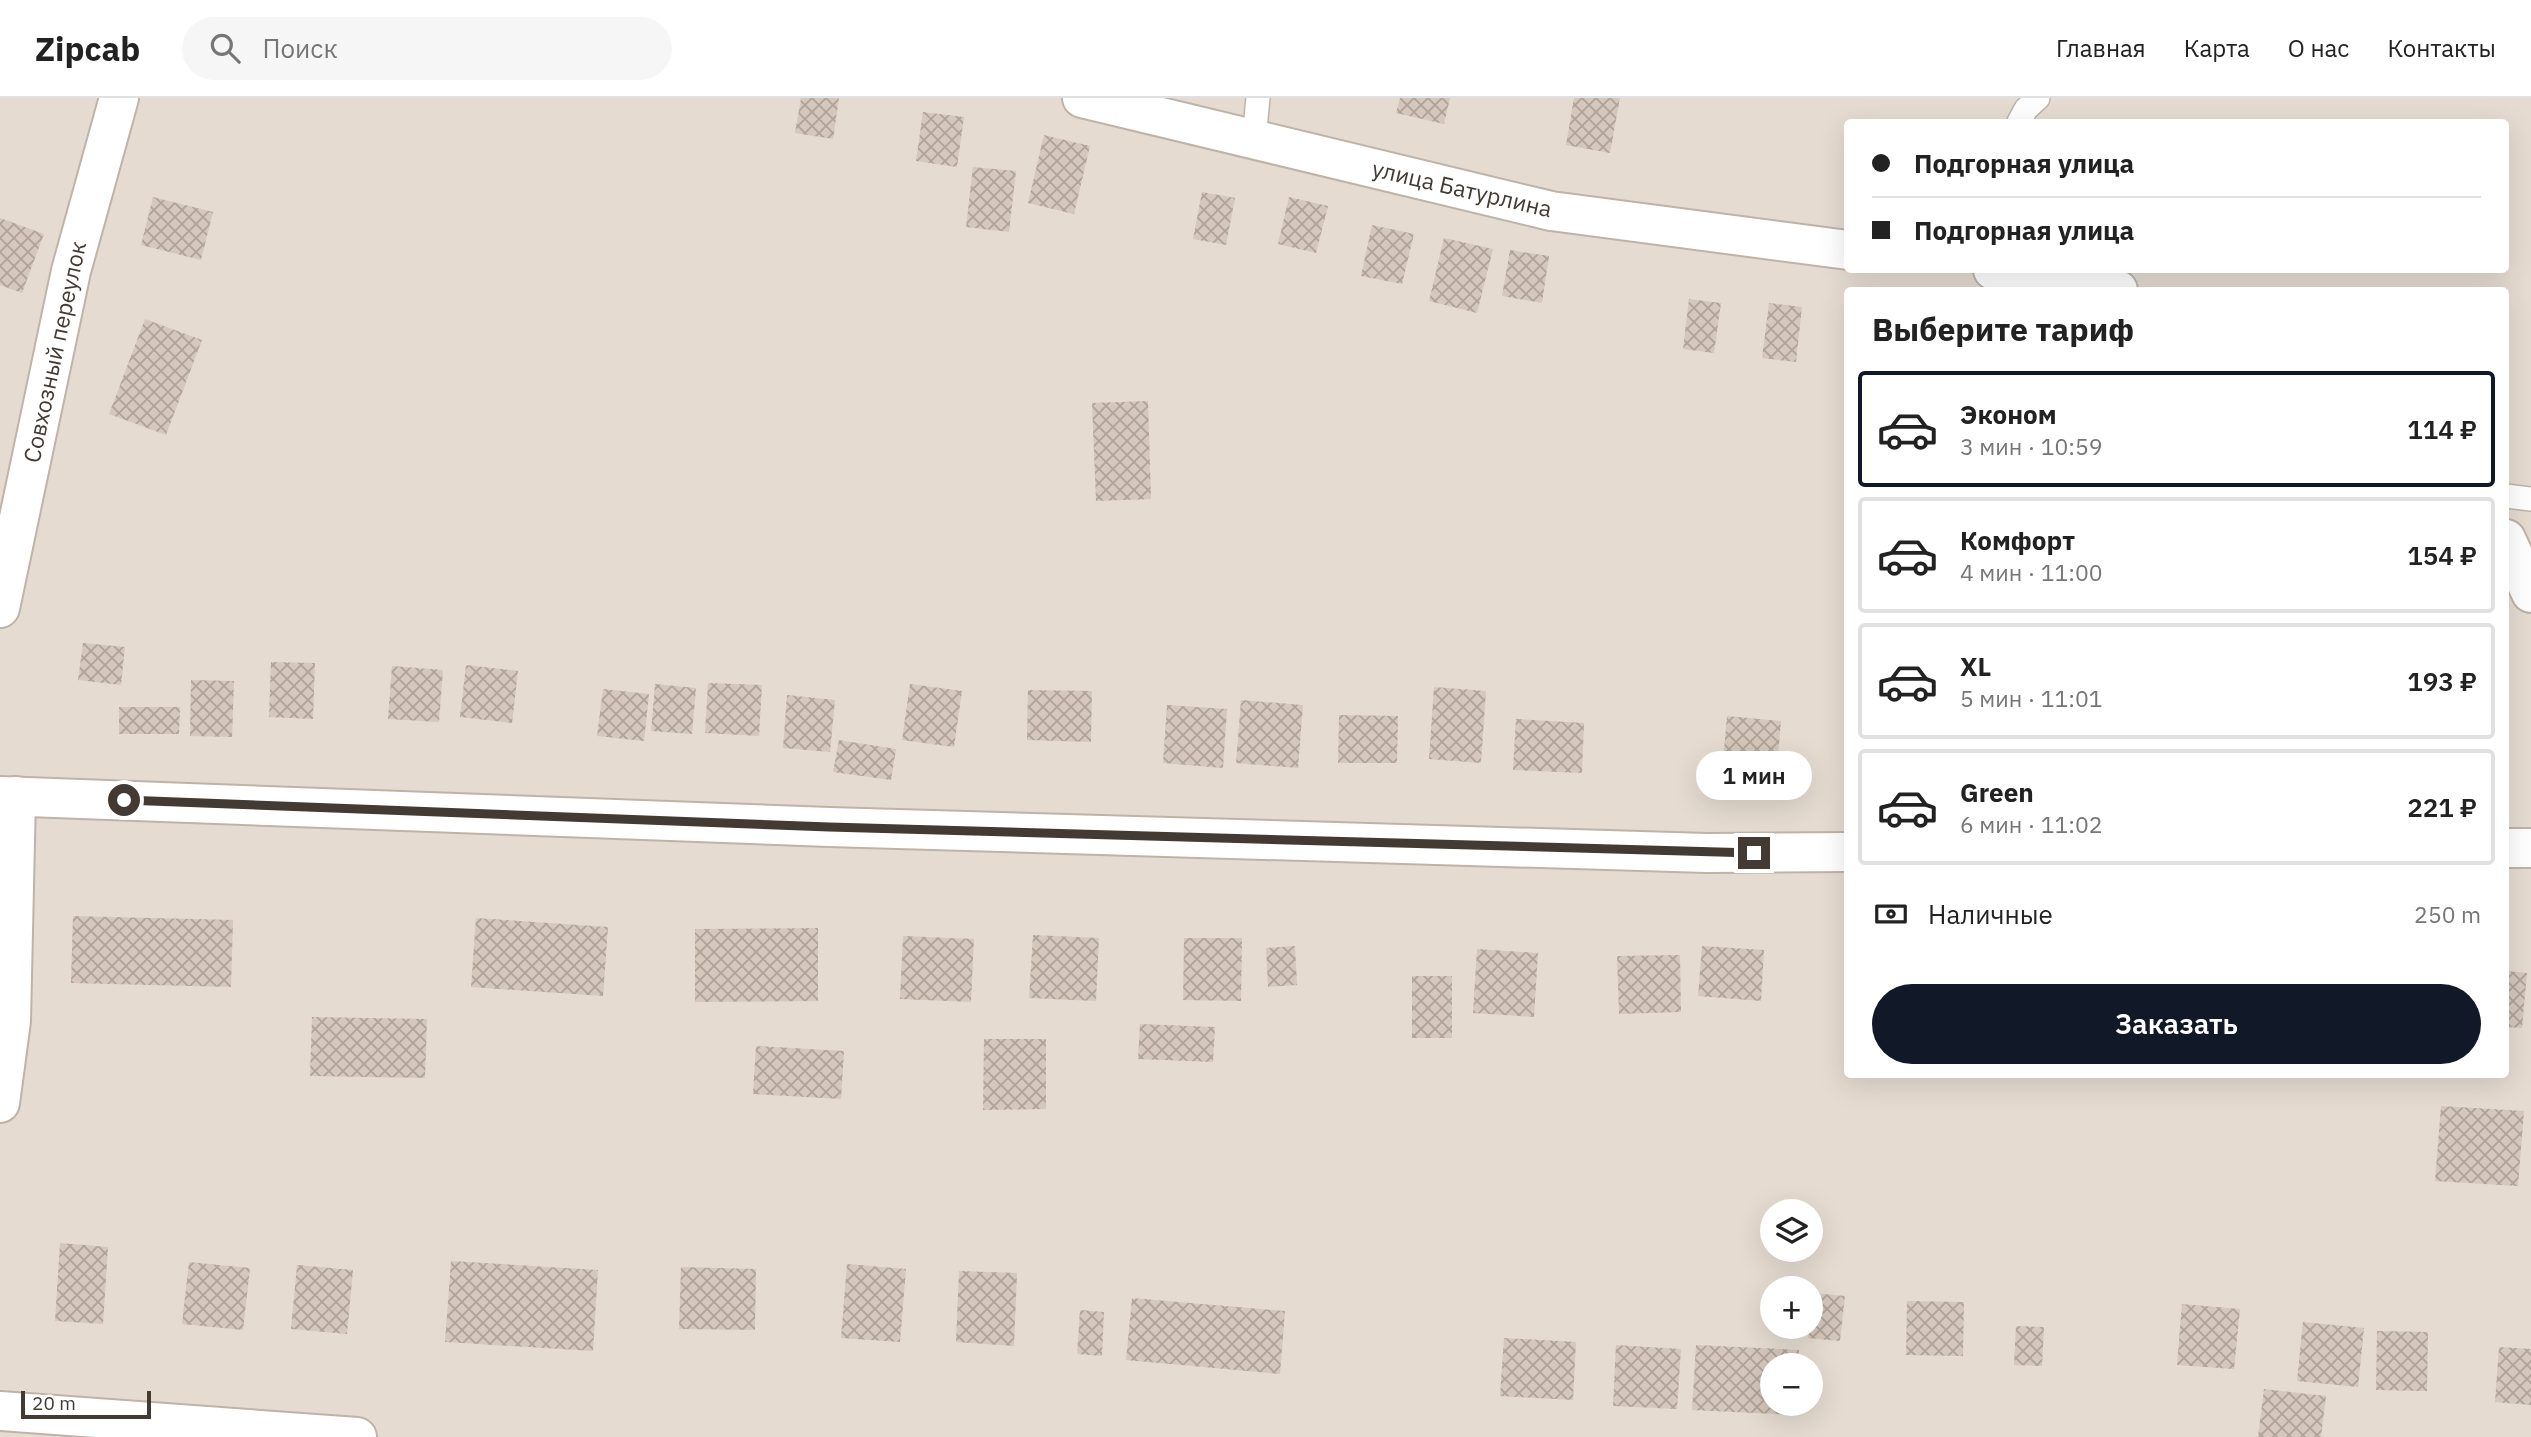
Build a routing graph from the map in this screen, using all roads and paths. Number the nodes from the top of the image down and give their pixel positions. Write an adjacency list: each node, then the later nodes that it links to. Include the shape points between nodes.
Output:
1 (119, 98): 14 (street, Совхозный переулок, via 71,271)
2 (1082, 98): 6 (street, улица Батурлина)
3 (1258, 98): 6 (lane)
4 (2038, 98): 5 (lane)
5 (2021, 119)
6 (1254, 139): 7 (street, улица Батурлина, via 1551,211)
7 (1844, 249)
8 (2012, 273): 9 (street)
9 (2099, 287)
10 (2509, 496): 11 (lane)
11 (2531, 499)
12 (2509, 545): 13 (street)
13 (2531, 593)
14 (0, 608)
15 (8, 796): 18 (street, via 843,828 1707,853); 19 (street, via 11,1021)
16 (2509, 848): 17 (street)
17 (2531, 848)
18 (1844, 852)
19 (0, 1103)
20 (0, 1411): 21 (street)
21 (357, 1437)

